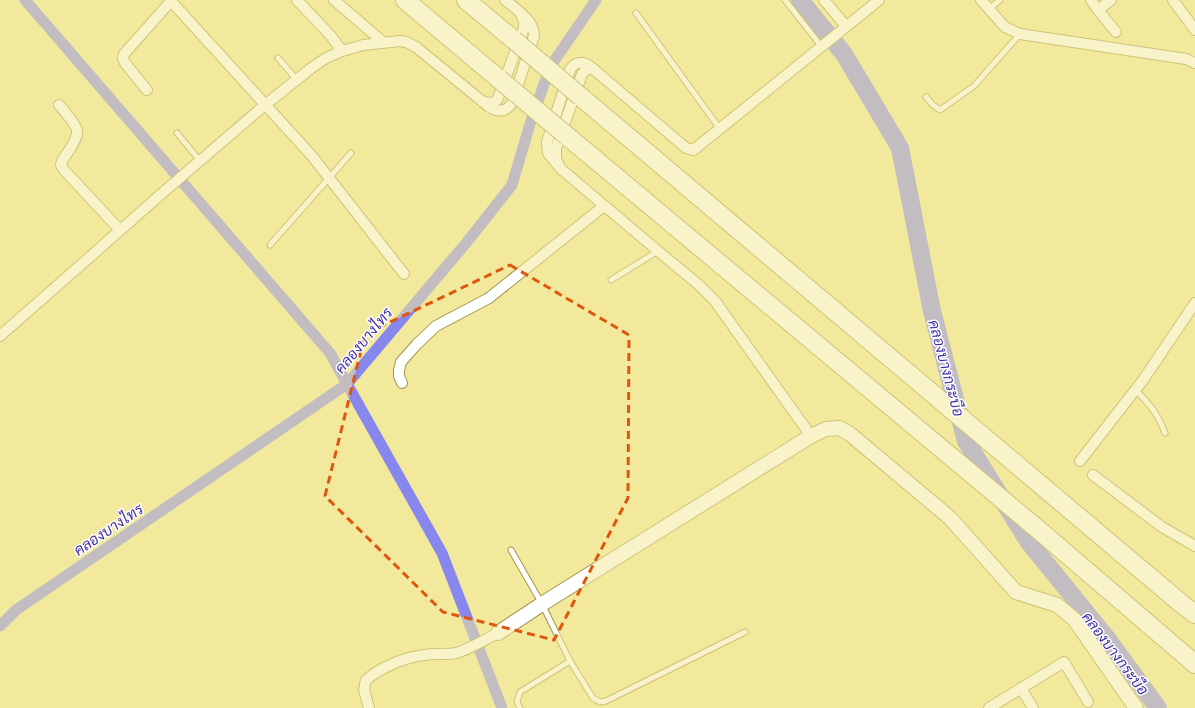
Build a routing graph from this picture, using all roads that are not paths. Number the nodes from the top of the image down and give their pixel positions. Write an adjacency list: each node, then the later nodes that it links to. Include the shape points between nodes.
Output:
1 (297, 0): 25 (street)
2 (334, 0): 23 (street)
3 (405, 0): 60 (highway, bridge)
4 (466, 0): 56 (highway, bridge)
5 (505, 0): 17 (street)
6 (785, 0): 24 (lane)
7 (824, 0): 19 (street)
8 (879, 0): 19 (street)
9 (981, 0): 15 (street)
10 (1000, 0): 15 (lane)
11 (1091, 0): 16 (street)
12 (1111, 0): 16 (street)
13 (1173, 0): 20 (street)
14 (170, 1): 29 (street, via 124,54 125,63); 33 (street)
15 (989, 9): 22 (street, via 1005,27)
16 (1098, 10): 21 (street)
17 (520, 12): 31 (street, via 524,28 497,101); 31 (street, via 530,22 534,36 512,103 507,109 500,111)
18 (636, 13): 34 (lane)
19 (843, 29): 24 (street)
20 (1195, 30)
21 (1116, 32)
22 (1020, 34): 27 (street, via 1186,59); 30 (lane, via 974,86 940,110)
23 (383, 42): 25 (street); 31 (street, via 400,41 412,44)
24 (824, 44): 34 (street)
25 (342, 51): 28 (street, via 326,58)
26 (278, 58): 28 (lane)
27 (1195, 64)
28 (297, 80): 33 (street)
29 (147, 90)
30 (926, 97)
31 (480, 101)
32 (59, 105): 40 (street, via 78,132 62,161 64,170)
33 (265, 105): 37 (street); 38 (street)
34 (720, 130): 39 (street, via 693,150 686,148 594,70 588,68 582,74 556,148 556,159 561,169)
35 (178, 133): 37 (lane)
36 (351, 153): 38 (lane)
37 (200, 161): 40 (street)
38 (328, 177): 41 (lane); 43 (street)
39 (604, 206): 42 (street); 47 (street, via 489,298 436,326 401,362 399,370)
40 (120, 230): 46 (street)
41 (270, 245)
42 (658, 251): 44 (lane); 50 (street, via 715,301)
43 (404, 274)
44 (611, 280)
45 (1195, 303): 48 (street)
46 (0, 336)
47 (402, 383)
48 (1135, 389): 49 (lane, via 1156,412); 51 (street)
49 (1165, 433)
50 (811, 436): 55 (street); 67 (street, via 826,429 839,428 850,434 950,518 1016,592 1057,605 1074,619)
51 (1080, 461)
52 (1093, 474): 53 (street, via 1162,527)
53 (1195, 546)
54 (511, 550): 55 (lane)
55 (542, 604): 58 (street); 59 (lane)
56 (1191, 611)
57 (745, 632): 59 (lane, via 600,702 593,698)
58 (498, 633): 63 (street, via 457,653 412,657 375,672 366,680 364,690)
59 (570, 660): 64 (lane, via 520,692 517,702)
60 (1195, 664)
61 (1021, 688): 62 (street, via 1064,662); 65 (street); 66 (street)
62 (1088, 702)
63 (369, 708)
64 (520, 708)
65 (989, 708)
66 (1033, 708)
67 (1136, 708)

